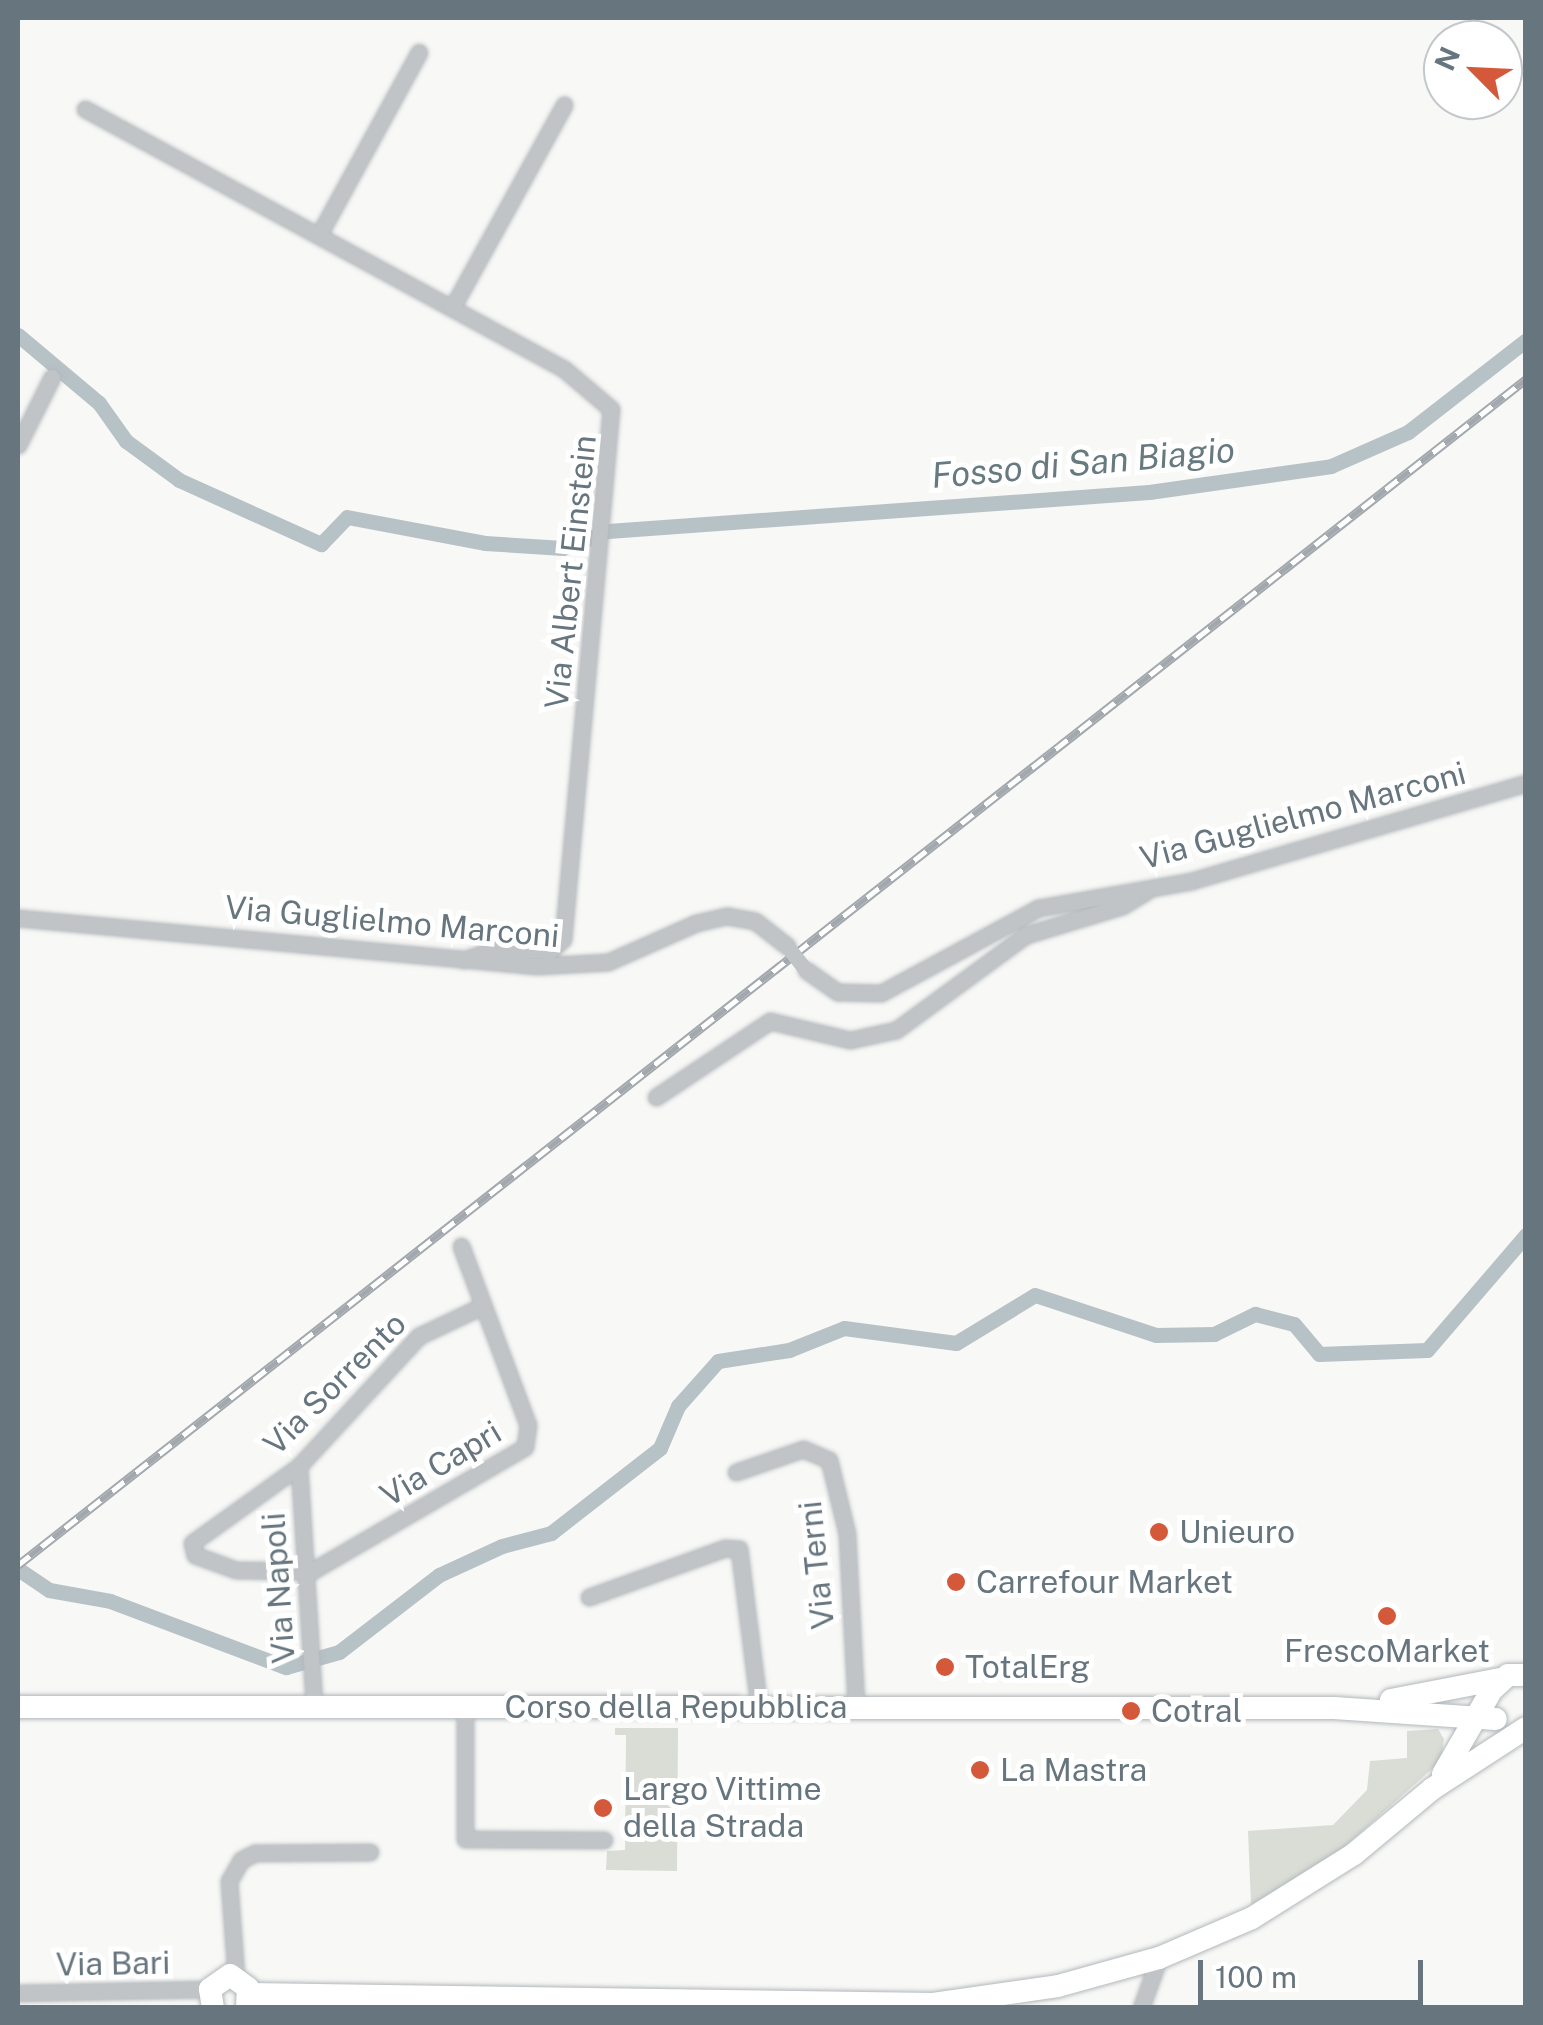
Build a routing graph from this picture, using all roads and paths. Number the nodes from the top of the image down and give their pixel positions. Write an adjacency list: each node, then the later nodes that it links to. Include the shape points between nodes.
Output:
1 (420, 52): 4 (street)
2 (564, 105): 5 (street)
3 (85, 110): 4 (street, Via Albert Einstein)
4 (320, 233): 5 (street, Via Albert Einstein)
5 (452, 308): 11 (street, Via Albert Einstein, via 588,383 605,398 613,423 563,939 554,950 495,950)
6 (52, 378): 7 (street)
7 (18, 445)
8 (1526, 783): 9 (street, Via Guglielmo Marconi)
9 (1150, 888): 11 (street, Via Guglielmo Marconi, bridge, via 1029,911 882,993 838,992 762,924 732,916 696,923 602,964); 12 (street, via 1126,904 1026,935 888,1034 843,1039 791,1021 770,1021)
10 (18, 918): 11 (street, Via Guglielmo Marconi, via 142,924)
11 (463, 960)
12 (656, 1098)
13 (461, 1246): 14 (street, Via Capri)
14 (480, 1307): 15 (street, Via Sorrento, via 419,1336); 17 (street, Via Capri, via 528,1425 525,1447)
15 (298, 1466): 17 (street, Via Napoli); 17 (street, Via Sorrento, via 191,1547 202,1560 236,1570)
16 (736, 1472): 24 (street, Via Terni, via 803,1449 830,1460 849,1555)
17 (305, 1573): 21 (street, Via Napoli)
18 (589, 1597): 23 (street, via 724,1548 739,1549)
19 (1512, 1678): 25 (street, Corso della Repubblica); 27 (street)
20 (18, 1707): 21 (street, Corso della Repubblica)
21 (314, 1707): 22 (street, Corso della Repubblica)
22 (465, 1707): 23 (street, Corso della Repubblica); 31 (street, via 465,1839)
23 (759, 1708): 24 (street, Corso della Repubblica)
24 (856, 1708): 25 (street, Corso della Repubblica)
25 (1334, 1708): 26 (street, Corso della Repubblica)
26 (1421, 1711): 27 (street, Corso della Repubblica); 29 (street, via 1444,1726)
27 (1486, 1718): 28 (street, Corso della Repubblica); 29 (street)
28 (1524, 1728): 30 (street)
29 (1459, 1751): 30 (street)
30 (1432, 1789): 33 (street, via 1309,1884 1252,1918)
31 (604, 1840)
32 (370, 1852): 35 (street, via 255,1853 241,1860 229,1881)
33 (1159, 1958): 38 (street, via 1020,1994); 39 (street)
34 (18, 1993): 36 (street, Via Bari)
35 (243, 1993): 36 (street, via 218,1979); 37 (street)
36 (211, 1998)
37 (520, 2003): 38 (street)
38 (903, 2005)
39 (1141, 2008)

